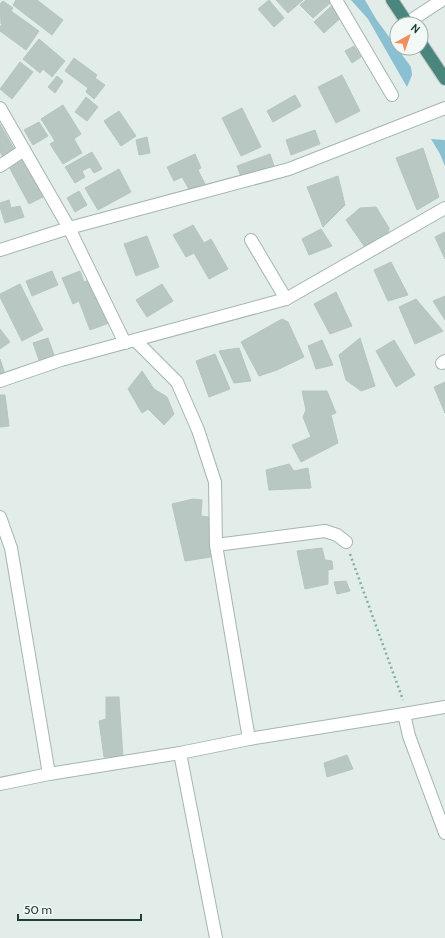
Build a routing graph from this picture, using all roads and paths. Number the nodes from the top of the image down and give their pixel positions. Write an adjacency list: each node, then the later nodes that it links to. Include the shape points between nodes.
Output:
1 (336, 0): 8 (street)
2 (392, 0): 4 (highway)
3 (442, 0): 5 (street)
4 (403, 16)
5 (418, 16)
6 (429, 55): 7 (highway)
7 (445, 79)
8 (392, 95)
9 (0, 108): 11 (street)
10 (445, 108): 14 (street, via 289,169)
11 (24, 150): 12 (street); 14 (street)
12 (0, 166)
13 (445, 208): 17 (street)
14 (69, 228): 16 (street); 18 (street)
15 (251, 240): 17 (street)
16 (0, 250)
17 (286, 299): 18 (street)
18 (130, 342): 19 (street, via 61,360); 22 (street, via 177,382 198,430 215,482)
19 (0, 381)
20 (0, 517): 27 (street, via 11,548)
21 (346, 542): 22 (street, via 338,535 325,531); 24 (path, via 397,679 405,705)
22 (216, 546): 25 (street)
23 (445, 708): 24 (street)
24 (404, 714): 25 (street); 29 (street, via 409,736)
25 (249, 739): 26 (street)
26 (180, 753): 27 (street); 30 (street)
27 (49, 774): 28 (street)
28 (0, 784)
29 (445, 833)
30 (216, 938)

